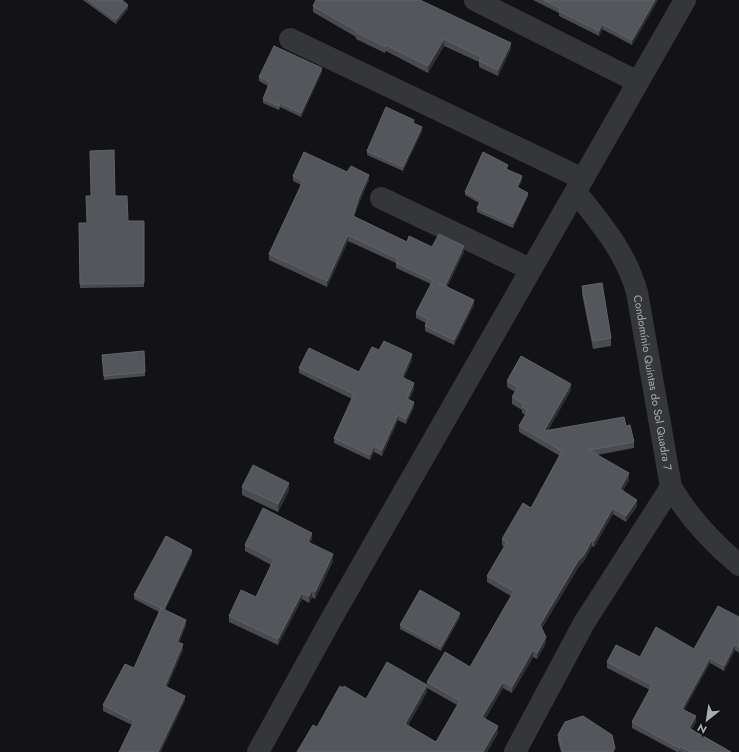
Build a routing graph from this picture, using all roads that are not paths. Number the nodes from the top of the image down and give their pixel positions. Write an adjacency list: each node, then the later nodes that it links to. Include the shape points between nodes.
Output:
1 (475, 0): 4 (street)
2 (685, 0): 4 (street)
3 (290, 39): 5 (street)
4 (638, 82): 5 (street)
5 (580, 185): 7 (street); 8 (street, Condomínio Quintas do Sol Quadra 7, via 631,270)
6 (382, 198): 7 (street)
7 (530, 269): 10 (street)
8 (672, 487): 9 (street, Condomínio Quintas do Sol Quadra 7, via 694,522); 11 (street, via 584,623)
9 (739, 566)
10 (258, 752)
11 (515, 752)

